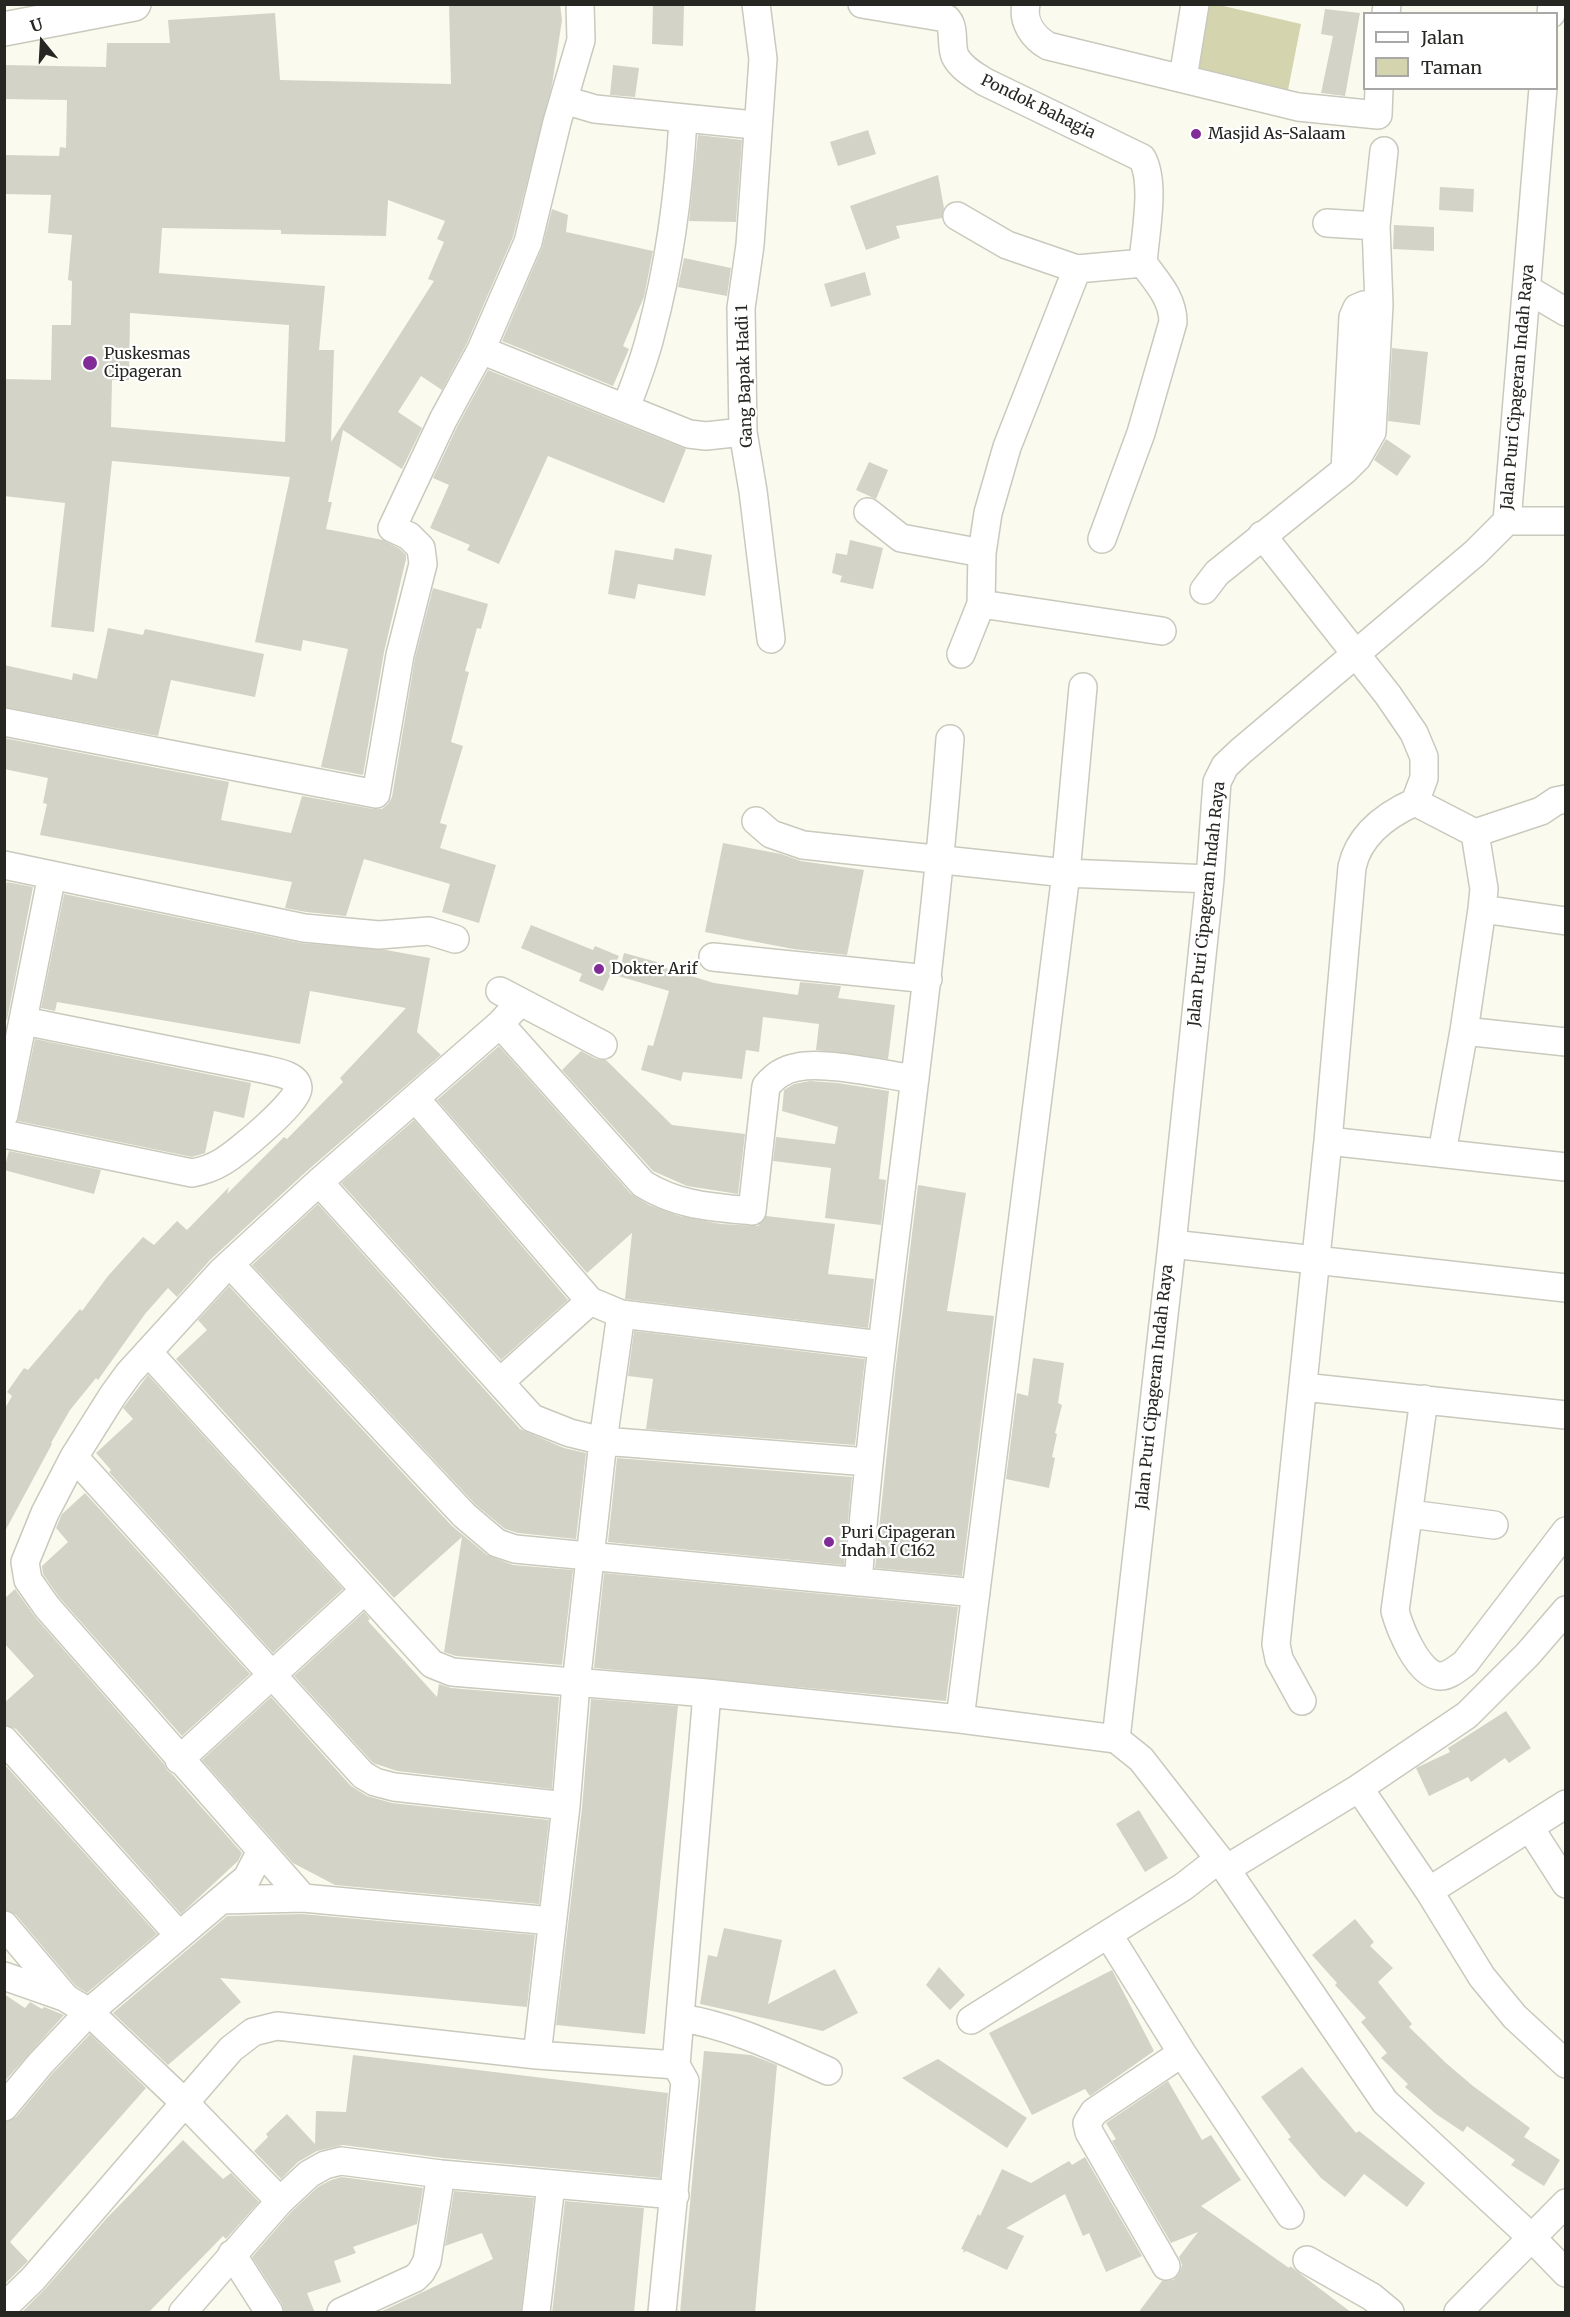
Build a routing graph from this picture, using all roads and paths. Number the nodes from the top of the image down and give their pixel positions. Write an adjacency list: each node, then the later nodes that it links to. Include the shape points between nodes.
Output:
1 (134, 4): 7 (street)
2 (580, 4): 10 (street, via 581,40)
3 (756, 4): 24 (street, Gang Bapak Hadi 1, via 763,59 750,245)
4 (862, 4): 18 (street, Pondok Bahagia, via 946,18 955,56 966,70 1142,158 1149,178)
5 (1026, 4): 8 (street, via 1024,15 1035,39 1048,46)
6 (1195, 4): 8 (street)
7 (4, 29)
8 (1183, 78): 11 (street, via 1298,107)
9 (1544, 90): 20 (street, Jalan Puri Cipageran Indah Raya)
10 (564, 100): 12 (street, via 595,109); 22 (street, via 528,242)
11 (1378, 102)
12 (683, 119): 13 (street); 23 (street, via 672,236 662,288)
13 (744, 124)
14 (1384, 151): 17 (street)
15 (957, 216): 19 (street, via 1007,245)
16 (1327, 223): 17 (street)
17 (1376, 226): 28 (street, via 1379,305 1372,432 1346,470)
18 (1143, 263): 19 (street); 29 (street, via 1169,299 1173,322 1141,433)
19 (1077, 269): 30 (street, via 1007,447 988,513)
20 (1527, 289): 21 (street); 27 (street, Jalan Puri Cipageran Indah Raya)
21 (1566, 312)
22 (481, 350): 23 (street); 38 (street, via 392,528 409,536 421,548 423,564 400,655 376,794)
23 (626, 408): 24 (street, via 689,434)
24 (724, 434): 34 (street, Gang Bapak Hadi 1, via 753,491)
25 (868, 512): 30 (street, via 901,538)
26 (1566, 520): 27 (street)
27 (1507, 521): 35 (street, Jalan Puri Cipageran Indah Raya, via 1475,553)
28 (1262, 535): 31 (street, via 1217,573); 35 (street)
29 (1102, 538)
30 (982, 554): 32 (street)
31 (1204, 590)
32 (981, 604): 33 (street); 36 (street)
33 (1162, 631)
34 (771, 639)
35 (1356, 653): 41 (street, via 1414,733 1424,757 1424,778); 48 (street, Jalan Puri Cipageran Indah Raya, via 1225,766 1217,782)
36 (962, 654)
37 (1083, 687): 46 (street)
38 (4, 722)
39 (950, 739): 44 (street)
40 (1566, 799): 43 (street)
41 (1415, 802): 43 (street); 63 (street, via 1393,812 1362,841 1354,855)
42 (756, 821): 44 (street, via 771,834 803,845)
43 (1474, 833): 49 (street, via 1484,889)
44 (941, 859): 46 (street); 53 (street)
45 (4, 865): 47 (street)
46 (1066, 873): 48 (street); 88 (street)
47 (52, 875): 51 (street, via 304,928 379,935 429,931); 54 (street)
48 (1210, 879): 67 (street, Jalan Puri Cipageran Indah Raya)
49 (1482, 909): 50 (street); 56 (street)
50 (1566, 921)
51 (455, 939)
52 (713, 957): 53 (street)
53 (928, 979): 59 (street)
54 (24, 1021): 61 (street); 62 (street, via 289,1076 298,1088 297,1095 224,1161 192,1173)
55 (500, 1024): 58 (street, via 510,996); 59 (street, via 644,1184 689,1205 752,1212 766,1086 776,1076 799,1066); 60 (street)
56 (1464, 1031): 57 (street); 64 (street)
57 (1566, 1042)
58 (603, 1045)
59 (915, 1079): 73 (street)
60 (415, 1098): 66 (street); 71 (street)
61 (4, 1115)
62 (4, 1134)
63 (1328, 1141): 64 (street); 68 (street)
64 (1442, 1153): 65 (street)
65 (1566, 1167)
66 (319, 1182): 69 (street); 75 (street)
67 (1172, 1244): 68 (street); 95 (street, Jalan Puri Cipageran Indah Raya)
68 (1315, 1262): 70 (street); 76 (street)
69 (230, 1264): 74 (street); 85 (street, via 464,1515 497,1543 515,1549)
70 (1566, 1288)
71 (590, 1301): 72 (street); 75 (street)
72 (621, 1314): 73 (street); 79 (street)
73 (881, 1345): 81 (street)
74 (148, 1352): 80 (street, via 113,1395); 87 (street)
75 (500, 1382): 79 (street, via 532,1418)
76 (1303, 1388): 77 (street); 93 (street, via 1276,1644 1279,1659)
77 (1424, 1399): 78 (street); 82 (street)
78 (1566, 1414)
79 (603, 1441): 81 (street); 85 (street)
80 (74, 1457): 90 (street); 97 (street, via 25,1562 28,1580)
81 (868, 1462): 86 (street)
82 (1410, 1514): 83 (street); 84 (street, via 1395,1611 1400,1630 1413,1651 1426,1669 1438,1676 1465,1664)
83 (1494, 1525)
84 (1566, 1531)
85 (591, 1557): 86 (street); 91 (street)
86 (858, 1582): 88 (street)
87 (364, 1591): 90 (street); 91 (street, via 432,1664 452,1672)
88 (976, 1593): 94 (street)
89 (1566, 1610): 98 (street, via 1467,1715)
90 (273, 1676): 97 (street); 100 (street, via 363,1775 375,1782)
91 (576, 1684): 92 (street); 100 (street)
92 (707, 1693): 94 (street); 115 (street)
93 (1302, 1701)
94 (960, 1719): 95 (street)
95 (1116, 1739): 103 (street, via 1141,1759)
96 (4, 1740): 110 (street)
97 (180, 1760): 102 (street)
98 (1359, 1788): 103 (street, via 1245,1855); 105 (street)
99 (1566, 1804): 101 (street)
100 (566, 1806): 108 (street)
101 (1530, 1828): 104 (street); 105 (street)
102 (261, 1851): 106 (street); 107 (street, via 247,1878)
103 (1222, 1864): 111 (street); 130 (street, via 1385,2102)
104 (1566, 1884)
105 (1429, 1891): 119 (street, via 1482,1977 1515,2017)
106 (303, 1898): 107 (street); 108 (street)
107 (222, 1900): 110 (street)
108 (552, 1921): 118 (street)
109 (4, 1924): 113 (street)
110 (178, 1934): 114 (street)
111 (1108, 1934): 116 (street); 117 (street)
112 (4, 1976): 113 (street)
113 (64, 1997): 114 (street)
114 (89, 2012): 122 (street); 123 (street)
115 (680, 2018): 120 (street); 121 (street, via 769,2044)
116 (971, 2020)
117 (1182, 2054): 129 (street); 133 (street, via 1094,2112 1087,2123)
118 (537, 2055): 120 (street); 122 (street, via 278,2026 253,2032 231,2049)
119 (1566, 2064)
120 (676, 2065): 126 (street, via 685,2081)
121 (828, 2071)
122 (185, 2103): 127 (street); 135 (street, via 33,2279)
123 (4, 2107)
124 (441, 2174): 125 (street); 127 (street, via 341,2161 309,2174); 138 (street, via 427,2261 421,2272)
125 (551, 2185): 126 (street); 139 (street)
126 (675, 2196): 140 (street)
127 (280, 2201): 131 (street)
128 (1566, 2203): 130 (street)
129 (1290, 2215)
130 (1531, 2237): 134 (street); 142 (street)
131 (232, 2254): 136 (street); 137 (street)
132 (1308, 2260): 141 (street, via 1372,2297)
133 (1166, 2266)
134 (1566, 2273)
135 (4, 2307)
136 (183, 2313)
137 (269, 2313)
138 (341, 2313)
139 (536, 2313)
140 (662, 2313)
141 (1390, 2313)
142 (1458, 2313)

